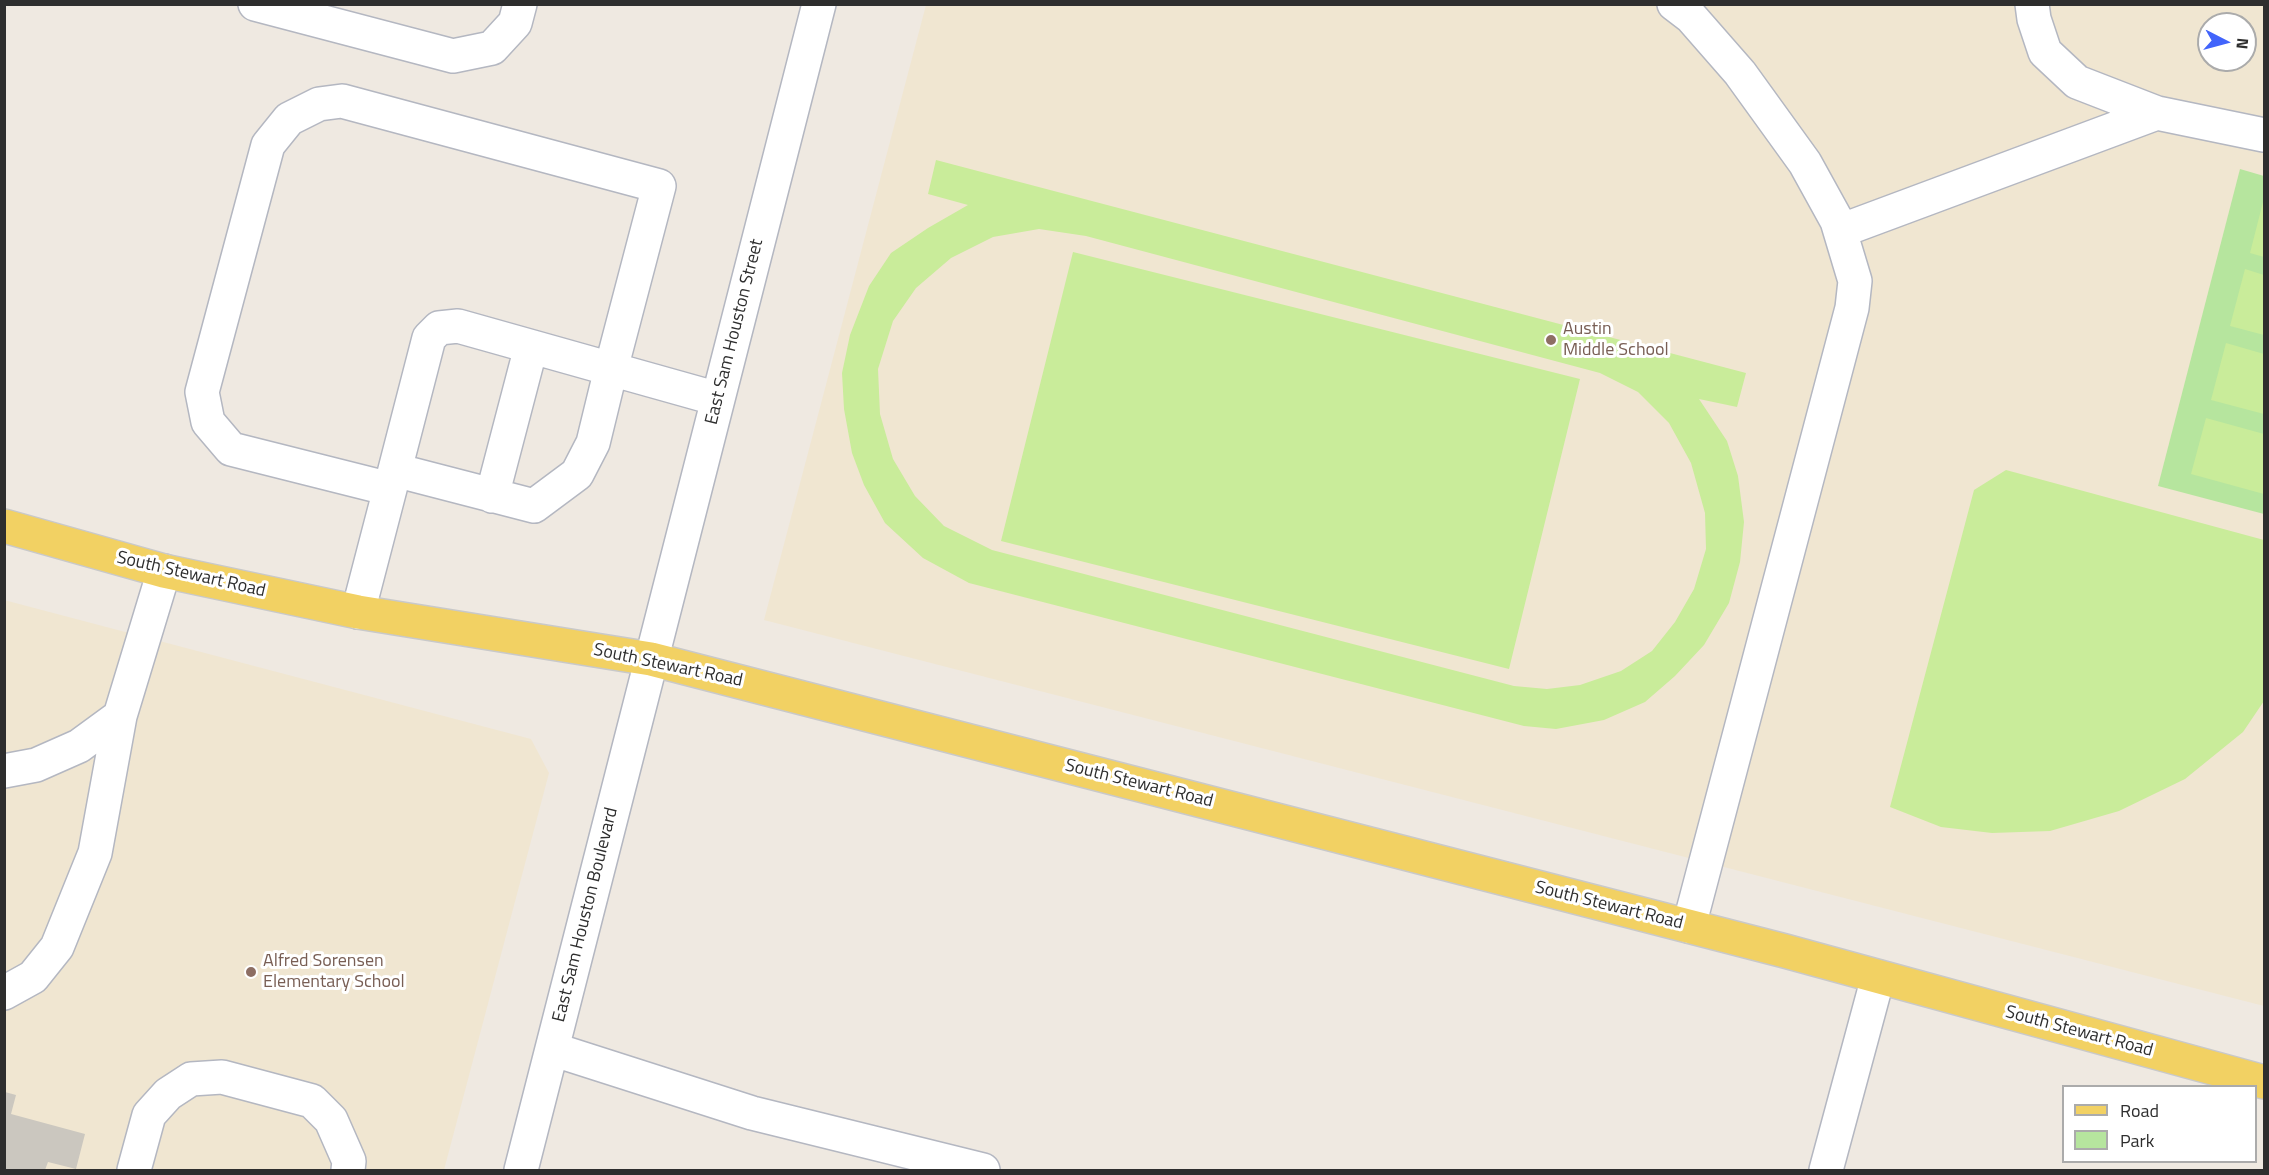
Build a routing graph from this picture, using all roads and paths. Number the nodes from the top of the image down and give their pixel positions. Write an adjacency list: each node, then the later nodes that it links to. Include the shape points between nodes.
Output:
1 (255, 4): 2 (street, via 453,56 492,48 515,23)
2 (520, 4)
3 (819, 4): 11 (street, East Sam Houston Street)
4 (1674, 4): 8 (street, via 1691,17 1746,82 1805,163)
5 (2032, 4): 6 (street, via 2045,52 2077,82)
6 (2157, 113): 7 (street); 8 (street)
7 (2265, 135)
8 (1839, 231): 20 (street, via 1855,281 1852,308)
9 (531, 347): 10 (street); 12 (street, via 458,326 439,327 429,338); 13 (street)
10 (611, 369): 11 (street); 12 (street, via 659,186 342,101 319,104 289,119 268,145 265,156 202,392 208,422 231,449); 13 (street, via 593,443 577,474 534,506)
11 (718, 399): 17 (street, East Sam Houston Street)
12 (392, 480): 13 (street); 16 (street)
13 (492, 496)
14 (4, 526): 15 (main road, South Stewart Road)
15 (164, 571): 16 (main road, South Stewart Road); 18 (street)
16 (358, 612): 17 (main road, South Stewart Road)
17 (651, 659): 20 (main road, South Stewart Road); 23 (street, East Sam Houston Boulevard)
18 (120, 717): 19 (street, via 79,746 36,765); 22 (street, via 95,853 57,947 33,977)
19 (4, 771)
20 (1689, 926): 21 (main road, South Stewart Road)
21 (1878, 977): 24 (main road, South Stewart Road); 29 (street)
22 (4, 993)
23 (552, 1048): 27 (street, East Sam Houston Boulevard); 28 (street, via 752,1113)
24 (2265, 1082)
25 (134, 1170): 26 (street, via 149,1115 168,1094 191,1079 222,1077 312,1101 332,1120 349,1161)
26 (348, 1170)
27 (520, 1170)
28 (983, 1170)
29 (1826, 1170)

